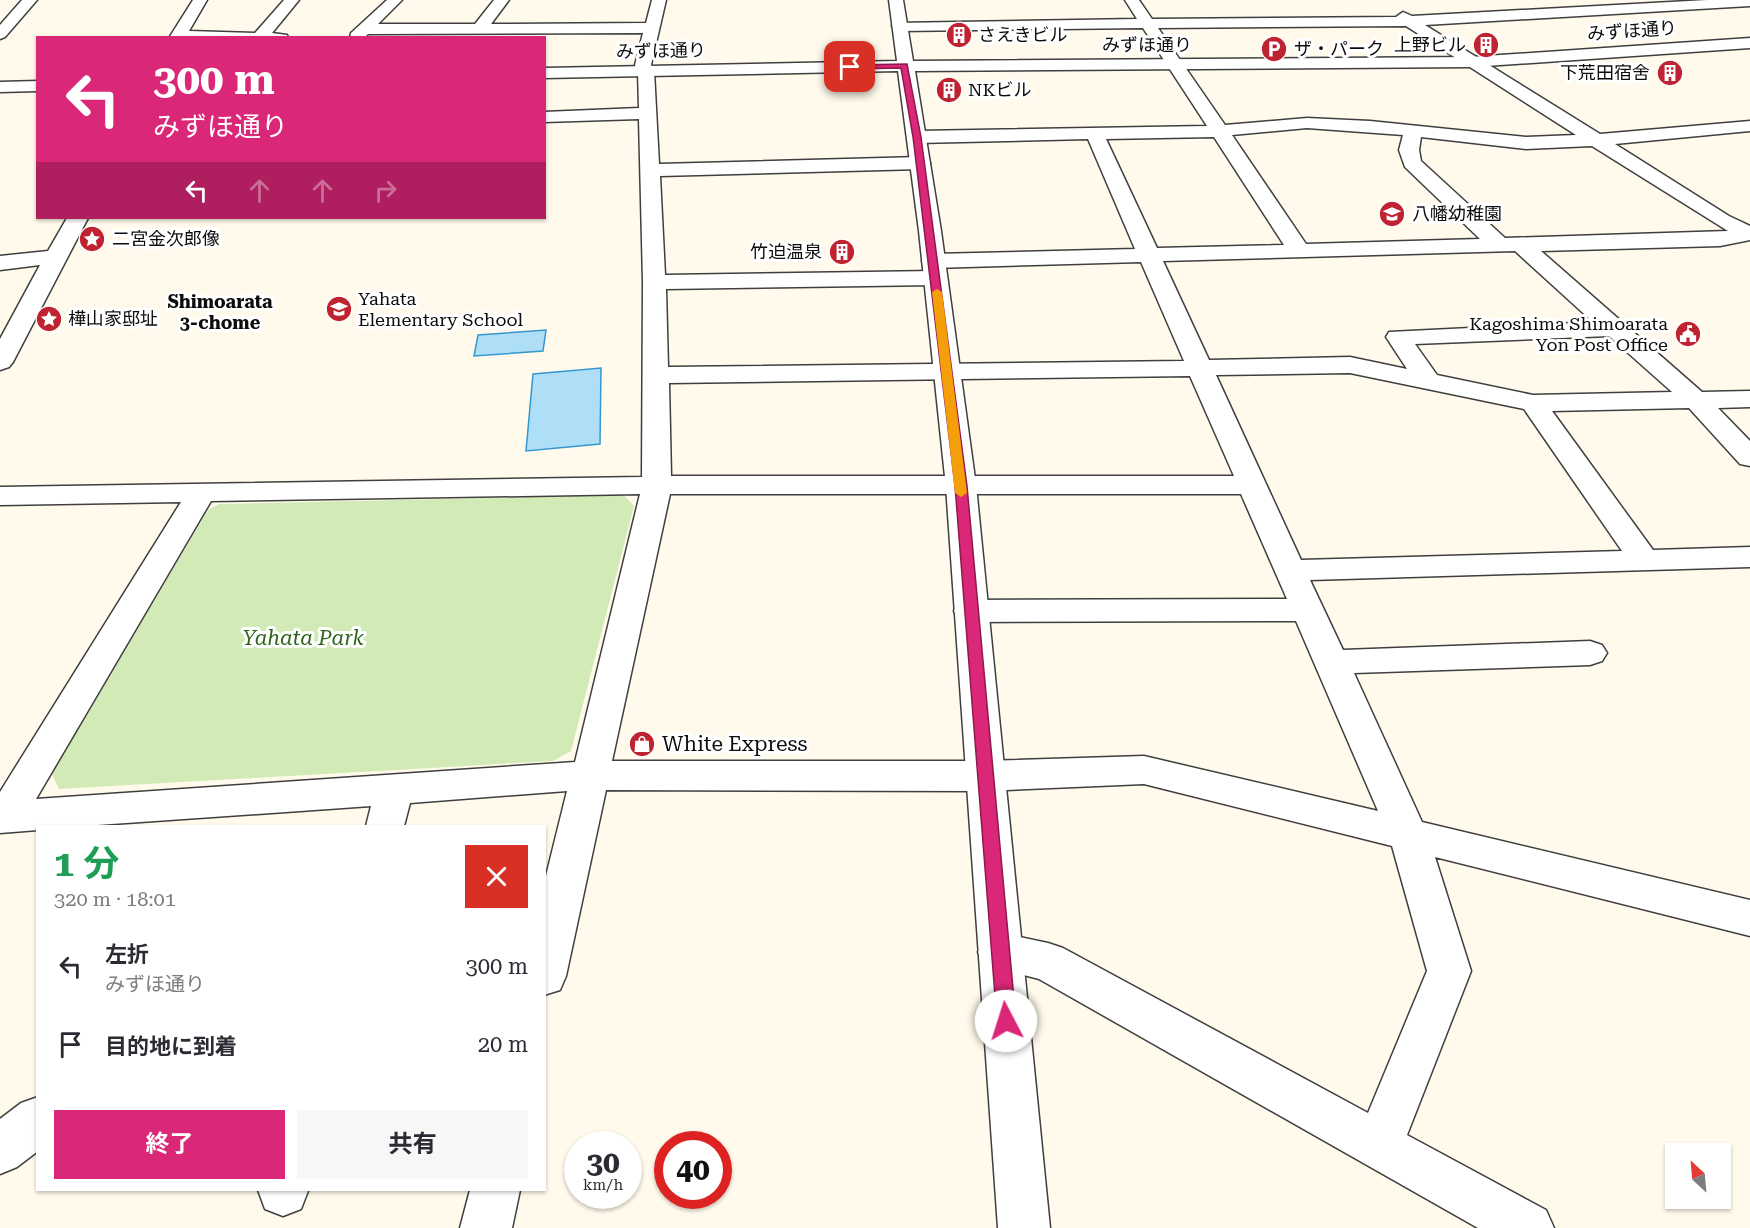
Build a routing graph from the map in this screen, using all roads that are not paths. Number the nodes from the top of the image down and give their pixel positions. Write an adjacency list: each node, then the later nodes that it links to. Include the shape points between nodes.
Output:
1 (30, 0): 17 (street)
2 (200, 0): 18 (street)
3 (292, 0): 19 (street)
4 (395, 0): 16 (street)
5 (502, 0): 14 (street)
6 (659, 0): 15 (street)
7 (896, 0): 13 (street)
8 (1132, 0): 12 (street)
9 (1750, 2): 11 (street)
10 (1387, 5): 11 (street)
11 (1408, 21): 12 (street); 21 (street)
12 (1146, 24): 13 (street); 22 (street)
13 (900, 26): 23 (street)
14 (480, 28): 15 (street); 16 (street)
15 (653, 28): 24 (street, via 643,64)
16 (360, 33)
17 (0, 34)
18 (178, 36)
19 (261, 36)
20 (1750, 43): 21 (street, みずほ通り)
21 (1471, 62): 22 (street, みずほ通り); 34 (street)
22 (1173, 65): 23 (street, みずほ通り); 31 (street)
23 (904, 66): 24 (street, みずほ通り); 35 (street)
24 (646, 71): 25 (street, みずほ通り); 28 (street)
25 (546, 73)
26 (36, 86): 27 (street)
27 (0, 87)
28 (646, 112): 29 (street); 36 (street)
29 (546, 117)
30 (1750, 126): 34 (street)
31 (1218, 130): 32 (street, via 1307,123); 33 (street); 40 (street)
32 (1413, 131): 34 (street, via 1526,143); 39 (street, via 1409,150 1412,163)
33 (1095, 134): 35 (street); 41 (street)
34 (1594, 140): 38 (street)
35 (919, 150): 36 (street); 44 (street)
36 (648, 170): 45 (street)
37 (75, 219): 42 (street)
38 (1750, 234): 39 (street, via 1720,239)
39 (1509, 245): 40 (street); 46 (street)
40 (1299, 250): 41 (street)
41 (1149, 255): 44 (street); 48 (street)
42 (56, 257): 43 (street); 47 (street)
43 (0, 263)
44 (934, 270): 45 (street); 49 (street)
45 (654, 282): 50 (street)
46 (1615, 328): 51 (street, via 1398,337); 53 (street)
47 (0, 362)
48 (1202, 368): 49 (street); 51 (street, via 1350,365); 57 (street)
49 (948, 373): 50 (street); 58 (street)
50 (655, 375): 56 (street)
51 (1427, 380): 54 (street)
52 (1750, 399): 53 (street)
53 (1697, 401): 54 (street); 55 (street)
54 (1533, 403): 62 (street)
55 (1750, 458)
56 (657, 485): 58 (street); 59 (street); 68 (street)
57 (1252, 485): 58 (street); 63 (street)
58 (961, 486): 65 (street)
59 (201, 493): 60 (street); 72 (street)
60 (0, 496)
61 (1750, 557): 62 (street)
62 (1644, 560): 63 (street)
63 (1290, 570): 64 (street)
64 (1308, 610): 65 (street); 67 (street)
65 (970, 611): 69 (street)
66 (1590, 653): 67 (street)
67 (1331, 662): 74 (street)
68 (591, 775): 69 (street); 70 (street); 77 (street)
69 (984, 776): 74 (street, via 1144,770); 76 (street)
70 (395, 788): 71 (street); 73 (street)
71 (212, 814): 72 (street)
72 (2, 817)
73 (385, 825)
74 (1408, 834): 75 (street); 79 (street, via 1449,971)
75 (1750, 918)
76 (1000, 952): 79 (street, via 1048,962); 83 (street)
77 (546, 967)
78 (36, 1122): 80 (street)
79 (1379, 1145): 84 (street)
80 (0, 1150)
81 (495, 1191): 82 (street)
82 (486, 1228)
83 (1024, 1228)
84 (1528, 1228)

